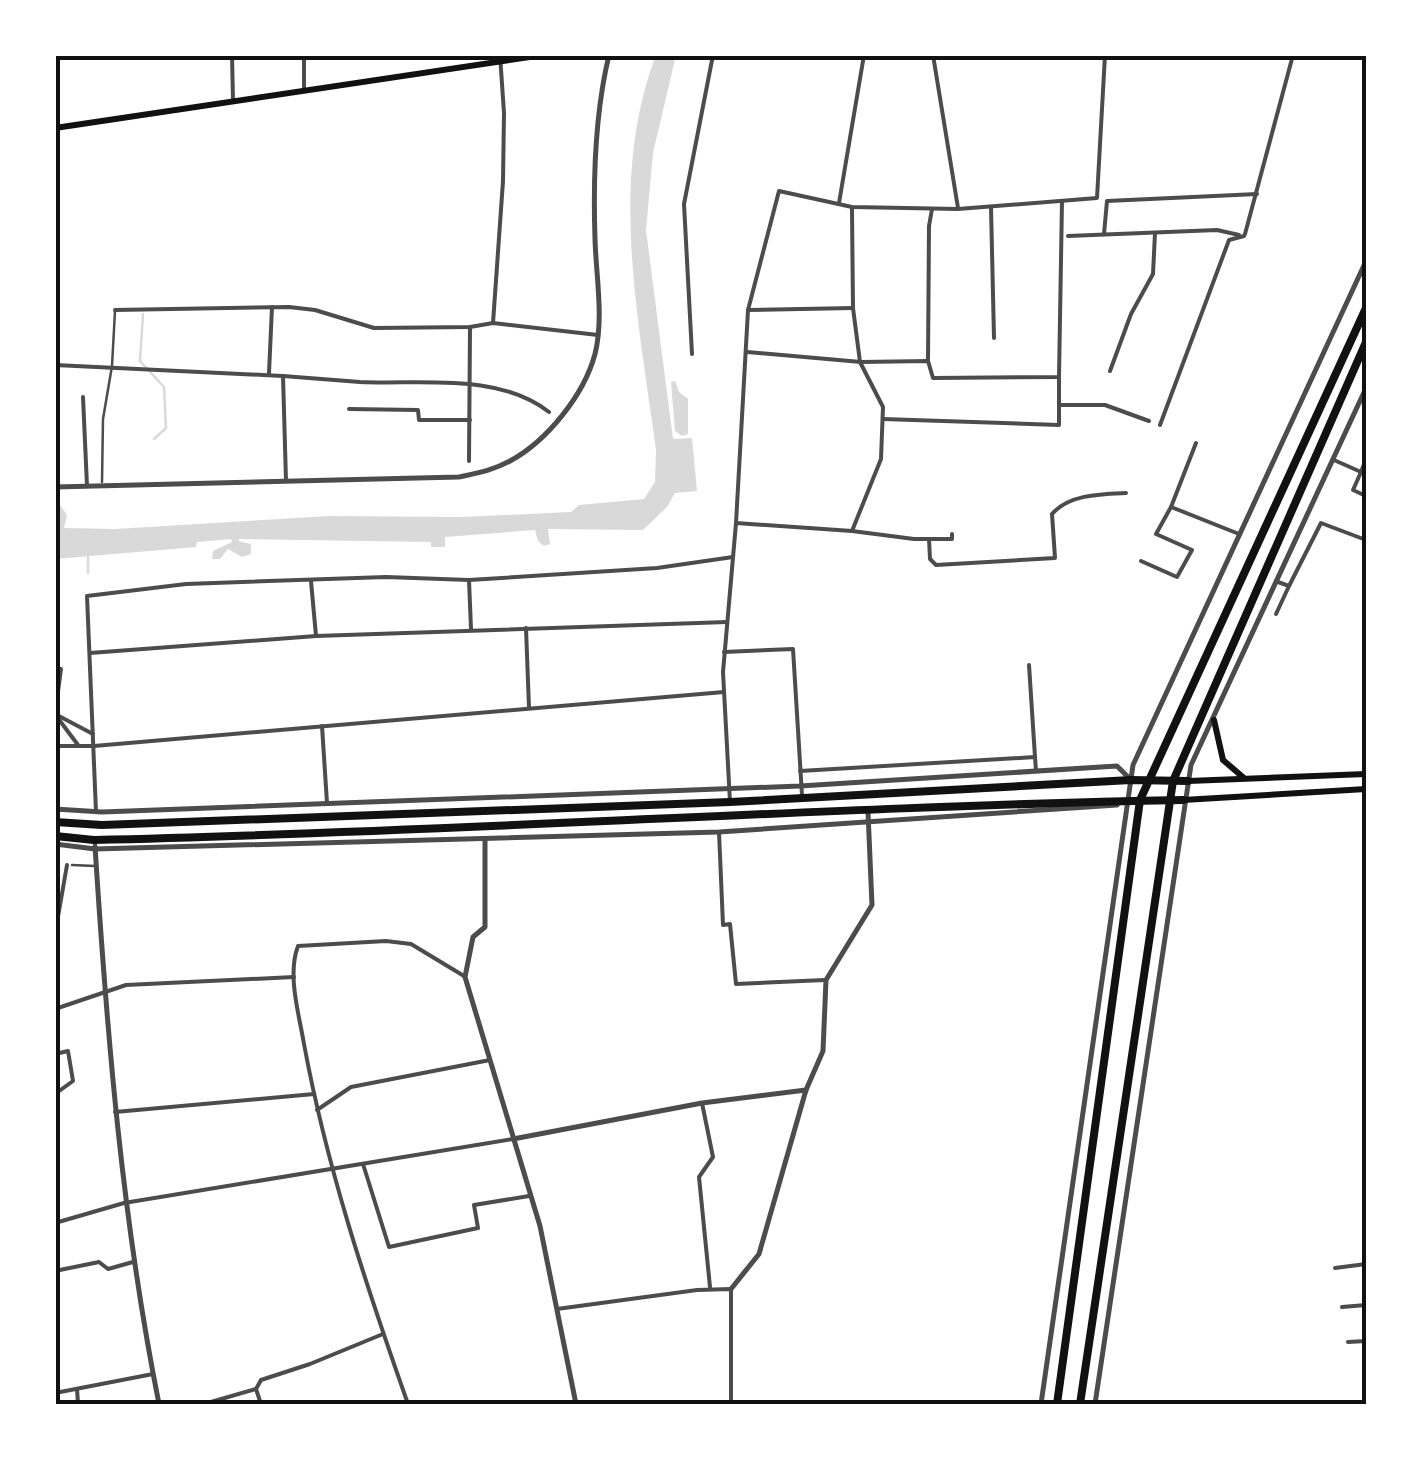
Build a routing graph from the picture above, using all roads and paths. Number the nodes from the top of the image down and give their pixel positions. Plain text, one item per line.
1 (232, 55) edge
2 (304, 55) edge
3 (543, 55) edge
4 (609, 55) edge
5 (713, 55) edge
6 (864, 55) edge
7 (933, 55) edge
8 (1105, 55) edge
9 (1293, 55) edge
10 (499, 58) edge
11 (304, 90) junction
12 (232, 101) junction
13 (55, 128) edge
14 (1257, 194) junction
15 (1062, 200) junction
16 (839, 204) junction
17 (852, 207) junction
18 (990, 207) junction
19 (958, 208) junction
20 (932, 209) junction
21 (1155, 233) junction
22 (1104, 234) junction
23 (1068, 236) dead end
24 (1244, 236) junction
25 (1366, 261) edge
26 (272, 307) junction
27 (853, 308) junction
28 (1366, 308) edge
29 (115, 310) joint
30 (748, 310) junction
31 (492, 323) junction
32 (470, 327) junction
33 (598, 334) junction
34 (994, 338) dead end
35 (1366, 342) edge
36 (747, 352) junction
37 (692, 354) dead end
38 (928, 361) junction
39 (860, 362) junction
40 (55, 366) edge
41 (112, 366) junction
42 (1110, 372) dead end
43 (269, 373) junction
44 (283, 376) junction
45 (1059, 377) junction
46 (470, 384) junction
47 (1366, 388) edge
48 (83, 397) dead end
49 (1059, 405) junction
50 (349, 409) dead end
51 (549, 412) dead end
52 (883, 419) junction
53 (470, 420) junction
54 (1150, 421) dead end
55 (1160, 425) dead end
56 (1196, 443) dead end
57 (1366, 459) edge
58 (1334, 460) junction
59 (469, 462) dead end
60 (1361, 472) junction
61 (286, 481) junction
62 (102, 485) junction
63 (87, 486) junction
64 (55, 487) edge
65 (1126, 493) dead end
66 (1366, 496) edge
67 (1170, 507) junction
68 (736, 524) junction
69 (852, 530) junction
70 (952, 534) dead end
71 (1239, 534) junction
72 (929, 539) junction
73 (1366, 540) edge
74 (733, 557) junction
75 (1141, 561) dead end
76 (469, 580) junction
77 (311, 582) junction
78 (1278, 582) junction
79 (1289, 586) junction
80 (1276, 614) dead end
81 (728, 622) junction
82 (526, 628) junction
83 (471, 629) junction
84 (316, 636) junction
85 (724, 652) junction
86 (90, 653) junction
87 (1029, 665) dead end
88 (55, 668) edge
89 (724, 692) junction
90 (530, 709) junction
91 (55, 714) edge
92 (1214, 720) junction
93 (322, 726) junction
94 (93, 734) junction
95 (55, 746) edge
96 (78, 746) junction
97 (94, 746) junction
98 (1035, 757) junction
99 (800, 771) junction
100 (1036, 771) junction
101 (1366, 774) edge
102 (1245, 779) junction
103 (1131, 780) junction
104 (1152, 780) junction
105 (1173, 780) junction
106 (1188, 781) junction
107 (730, 786) junction
108 (800, 786) junction
109 (1366, 789) edge
110 (802, 798) junction
111 (1128, 799) junction
112 (1140, 800) junction
113 (1170, 800) junction
114 (1183, 800) junction
115 (730, 802) junction
116 (327, 803) junction
117 (55, 809) edge
118 (96, 812) junction
119 (868, 812) junction
120 (55, 822) edge
121 (868, 824) junction
122 (718, 832) junction
123 (55, 836) edge
124 (485, 840) junction
125 (55, 844) edge
126 (94, 844) junction
127 (69, 865) joint
128 (96, 866) junction
129 (55, 934) edge
130 (294, 976) junction
131 (465, 976) junction
132 (826, 980) junction
133 (103, 992) junction
134 (55, 1009) edge
135 (55, 1054) edge
136 (490, 1060) junction
137 (806, 1090) junction
138 (55, 1094) edge
139 (314, 1094) junction
140 (702, 1103) junction
141 (317, 1110) junction
142 (115, 1112) junction
143 (514, 1140) junction
144 (364, 1164) junction
145 (330, 1167) junction
146 (529, 1196) junction
147 (124, 1202) junction
148 (55, 1223) edge
149 (134, 1262) junction
150 (1366, 1264) edge
151 (1334, 1268) dead end
152 (55, 1271) edge
153 (710, 1289) junction
154 (731, 1289) junction
155 (1366, 1305) edge
156 (1342, 1307) dead end
157 (557, 1309) junction
158 (383, 1334) junction
159 (1366, 1341) edge
160 (1348, 1342) dead end
161 (153, 1374) junction
162 (77, 1388) junction
163 (256, 1389) junction
164 (55, 1393) edge
165 (78, 1404) edge
166 (159, 1404) edge
167 (204, 1404) edge
168 (260, 1404) edge
169 (408, 1404) edge
170 (576, 1404) edge
171 (730, 1404) edge
172 (1041, 1404) edge
173 (1057, 1404) edge
174 (1080, 1404) edge
175 (1094, 1404) edge

1 - 12 street
2 - 11 street
3 - 10 main road
4 - 33 street
5 - 37 street
6 - 16 street
7 - 19 street
8 - 15 street
9 - 14 street
10 - 11 main road
10 - 31 street
11 - 12 main road
12 - 13 main road
14 - 22 street
14 - 24 street
15 - 18 street
15 - 45 street
16 - 17 street
16 - 30 street
17 - 20 street
17 - 27 street
18 - 19 street
18 - 34 street
19 - 20 street
20 - 38 street
21 - 22 street
21 - 24 street
21 - 42 street
22 - 23 street
24 - 55 street
25 - 71 street
26 - 29 street
26 - 32 street
26 - 43 street
27 - 30 street
27 - 39 street
28 - 104 main road
29 - 41 lane
30 - 36 street
31 - 32 street
31 - 33 street
32 - 46 street
33 - 61 street
35 - 105 main road
36 - 39 street
36 - 68 street
38 - 39 street
38 - 45 street
39 - 52 street
40 - 41 street
41 - 43 street
41 - 62 lane
43 - 44 street
44 - 46 street
44 - 61 street
45 - 49 street
46 - 51 street
46 - 53 street
47 - 58 street
48 - 63 street
49 - 52 street
49 - 54 street
50 - 53 street
52 - 69 street
53 - 59 street
56 - 67 street
57 - 60 street
58 - 60 street
58 - 78 street
60 - 66 street
61 - 62 street
62 - 63 street
63 - 64 street
65 - 72 street
67 - 71 street
67 - 75 street
68 - 69 street
68 - 74 street
69 - 72 street
70 - 72 street
71 - 103 street
73 - 79 street
74 - 76 street
74 - 81 street
76 - 77 street
76 - 83 street
77 - 84 street
77 - 86 street
78 - 79 street
78 - 92 street
79 - 80 street
81 - 82 street
81 - 85 street
82 - 83 street
82 - 90 street
83 - 84 street
84 - 86 street
85 - 89 street
85 - 99 street
86 - 94 street
87 - 98 street
88 - 91 street
89 - 90 street
89 - 107 street
90 - 93 street
91 - 94 street
91 - 96 street
92 - 102 main road
92 - 106 street
93 - 97 street
93 - 116 street
94 - 97 street
95 - 96 street
96 - 97 street
97 - 118 street
98 - 99 street
98 - 100 street
99 - 108 street
100 - 103 street
100 - 108 street
101 - 102 main road
102 - 106 main road
103 - 104 main road
103 - 110 main road
103 - 111 street
104 - 105 main road
104 - 112 main road
105 - 106 main road
105 - 113 main road
106 - 114 street
107 - 108 street
107 - 115 street
107 - 116 street
108 - 110 street
109 - 114 main road
110 - 115 main road
111 - 112 main road
111 - 119 main road
111 - 121 street
111 - 172 street
112 - 113 main road
112 - 173 main road
113 - 114 main road
113 - 174 main road
114 - 175 street
115 - 120 main road
116 - 118 street
117 - 118 street
119 - 121 street
119 - 126 main road
121 - 122 street
121 - 132 street
122 - 124 street
122 - 132 street
123 - 126 main road
124 - 126 street
124 - 131 street
125 - 126 street
126 - 128 street
127 - 128 lane
127 - 129 street
128 - 133 street
130 - 131 street
130 - 133 street
130 - 139 street
131 - 136 street
132 - 137 street
133 - 134 street
133 - 142 street
135 - 138 street
136 - 141 street
136 - 143 street
137 - 140 street
137 - 154 street
139 - 141 street
139 - 142 street
140 - 143 street
140 - 153 street
141 - 145 street
142 - 147 street
143 - 144 street
143 - 146 street
144 - 145 street
144 - 146 street
145 - 147 street
145 - 158 street
146 - 157 street
147 - 148 street
147 - 149 street
149 - 152 street
149 - 161 street
150 - 151 street
153 - 154 street
153 - 157 street
154 - 171 street
155 - 156 street
157 - 170 street
158 - 163 street
158 - 169 street
159 - 160 street
161 - 162 street
161 - 166 street
162 - 164 street
162 - 165 street
163 - 167 street
163 - 168 street

